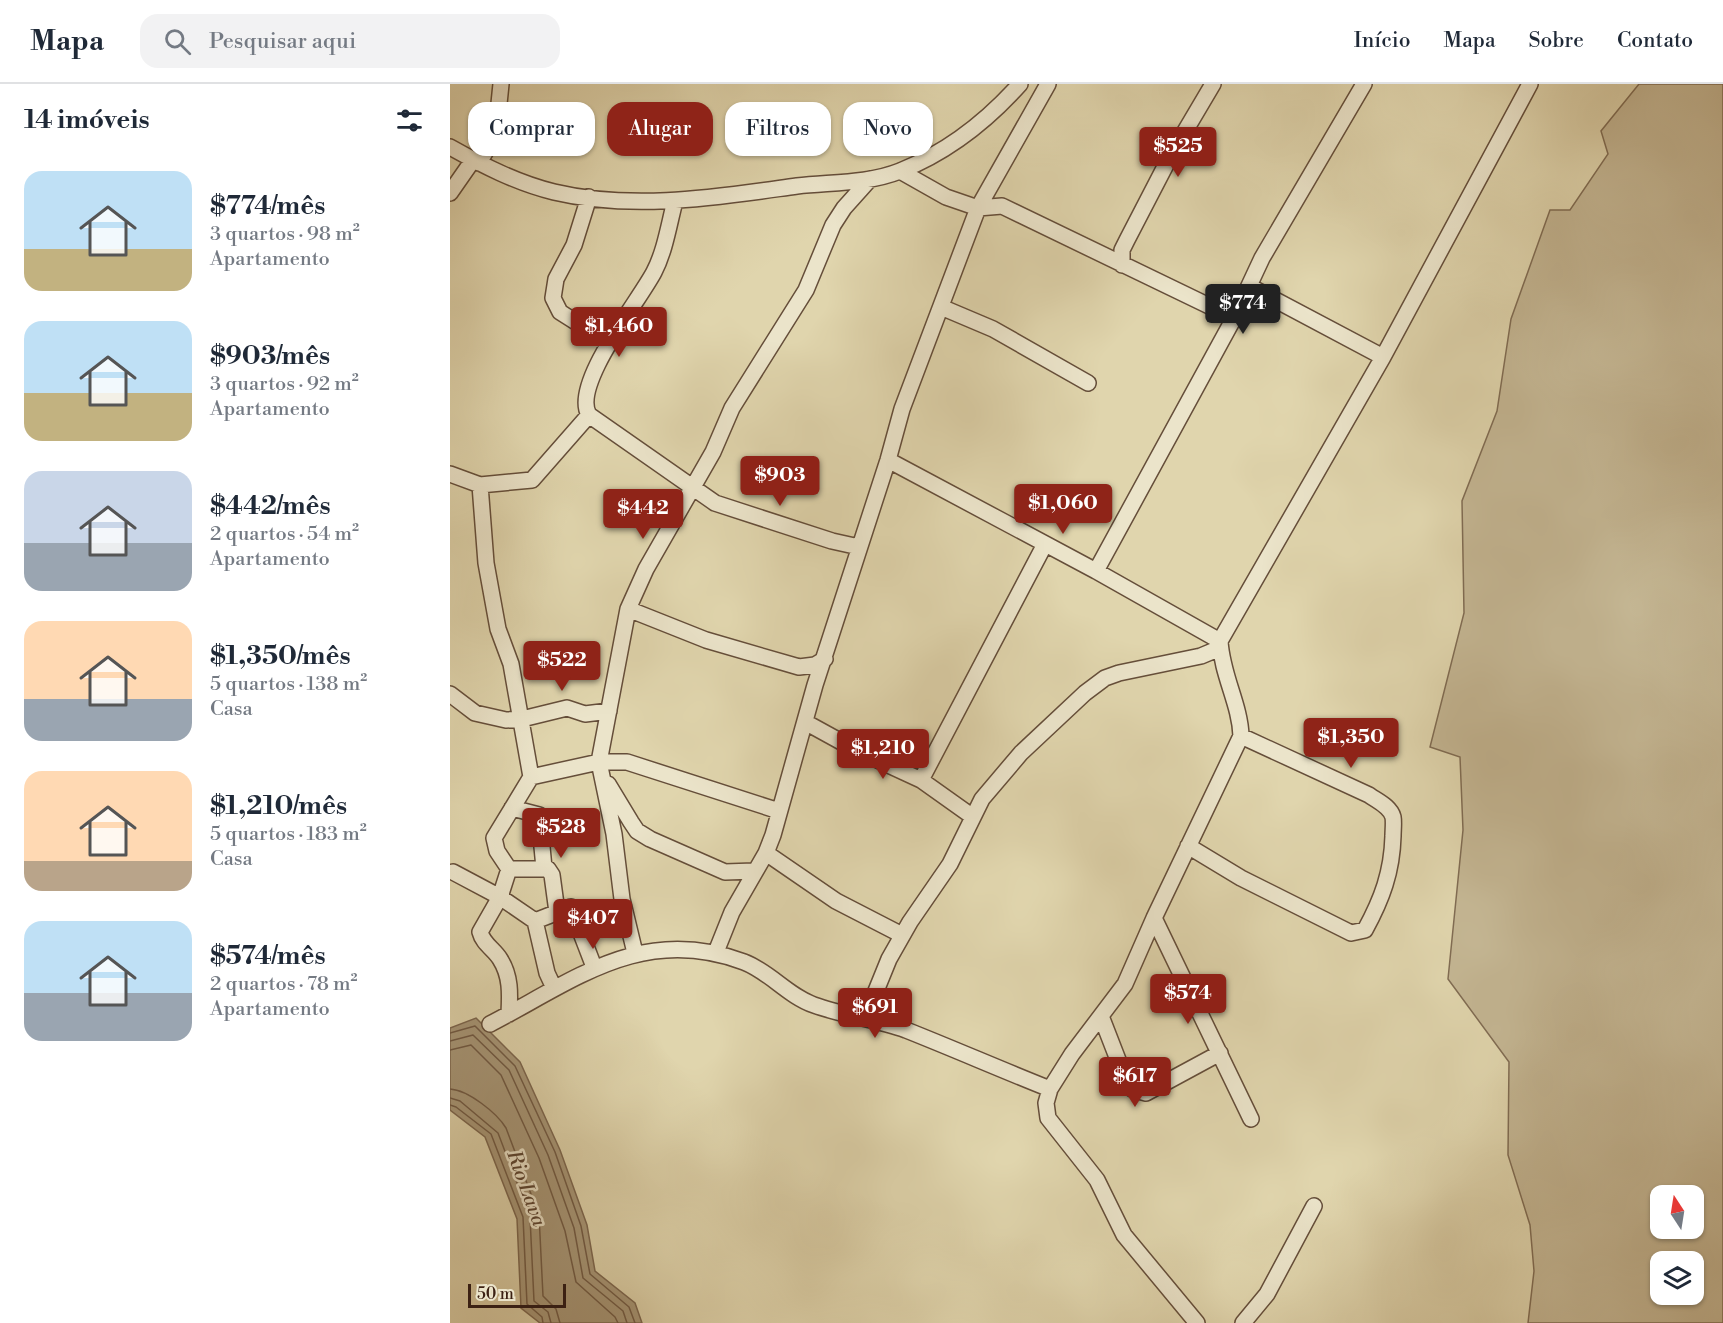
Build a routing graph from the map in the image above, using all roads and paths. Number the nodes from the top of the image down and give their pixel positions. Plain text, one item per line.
1 (501, 84) edge
2 (1020, 84) edge
3 (1048, 84) edge
4 (1213, 84) edge
5 (1364, 84) edge
6 (1530, 84) edge
7 (450, 147) edge
8 (476, 161) junction
9 (900, 171) junction
10 (870, 179) junction
11 (450, 193) edge
12 (589, 197) junction
13 (675, 201) junction
14 (978, 208) junction
15 (1122, 265) junction
16 (1249, 286) junction
17 (941, 307) junction
18 (1234, 318) junction
19 (609, 343) junction
20 (1383, 357) junction
21 (1089, 384) dead end
22 (589, 415) junction
23 (888, 460) junction
24 (450, 474) edge
25 (480, 485) junction
26 (692, 486) junction
27 (1045, 544) junction
28 (859, 547) junction
29 (1096, 571) junction
30 (628, 609) junction
31 (1220, 644) junction
32 (825, 659) junction
33 (450, 694) edge
34 (609, 711) junction
35 (522, 719) junction
36 (805, 722) junction
37 (1241, 736) junction
38 (601, 770) junction
39 (531, 777) junction
40 (921, 780) junction
41 (512, 808) junction
42 (779, 811) junction
43 (973, 817) junction
44 (1188, 846) junction
45 (766, 853) junction
46 (509, 868) junction
47 (544, 868) junction
48 (754, 871) junction
49 (453, 872) dead end
50 (500, 897) junction
51 (557, 912) junction
52 (1154, 918) junction
53 (535, 921) junction
54 (902, 935) junction
55 (716, 952) junction
56 (634, 953) junction
57 (594, 967) junction
58 (554, 988) junction
59 (509, 1014) junction
60 (1101, 1016) junction
61 (865, 1018) junction
62 (490, 1024) dead end
63 (1220, 1053) junction
64 (1050, 1089) junction
65 (1251, 1119) dead end
66 (1314, 1206) dead end
67 (1197, 1323) edge
68 (1243, 1323) edge

1 - 8 street
2 - 9 street
3 - 14 street
4 - 15 street
5 - 16 street
6 - 20 street
7 - 8 street
8 - 11 street
8 - 12 street
9 - 10 street
9 - 14 street
10 - 13 street
10 - 26 street
12 - 13 street
12 - 19 street
13 - 19 street
14 - 15 street
14 - 17 street
15 - 18 street
16 - 18 street
16 - 20 street
17 - 21 street
17 - 23 street
18 - 29 street
19 - 22 street
20 - 31 street
22 - 25 street
22 - 26 street
23 - 27 street
23 - 28 street
24 - 25 street
25 - 35 street
26 - 28 street
26 - 30 street
27 - 29 street
27 - 40 street
28 - 32 street
29 - 31 street
30 - 32 street
30 - 34 street
31 - 37 street
31 - 43 street
32 - 36 street
33 - 35 street
34 - 35 street
34 - 38 street
35 - 39 street
36 - 40 street
36 - 42 street
37 - 44 street
37 - 44 street
38 - 39 street
38 - 42 street
38 - 48 street
38 - 56 street
39 - 41 street
40 - 43 street
41 - 46 street
41 - 47 street
42 - 45 street
43 - 54 street
44 - 52 street
45 - 48 street
45 - 54 street
46 - 47 street
46 - 50 street
47 - 51 street
48 - 55 street
49 - 50 street
50 - 53 street
50 - 59 street
51 - 53 street
51 - 57 street
52 - 60 street
52 - 63 street
53 - 58 street
54 - 61 street
55 - 56 street
55 - 61 street
56 - 57 street
57 - 58 street
58 - 59 street
59 - 62 street
60 - 63 street
60 - 64 street
61 - 64 street
63 - 65 street
64 - 67 street
66 - 68 street

